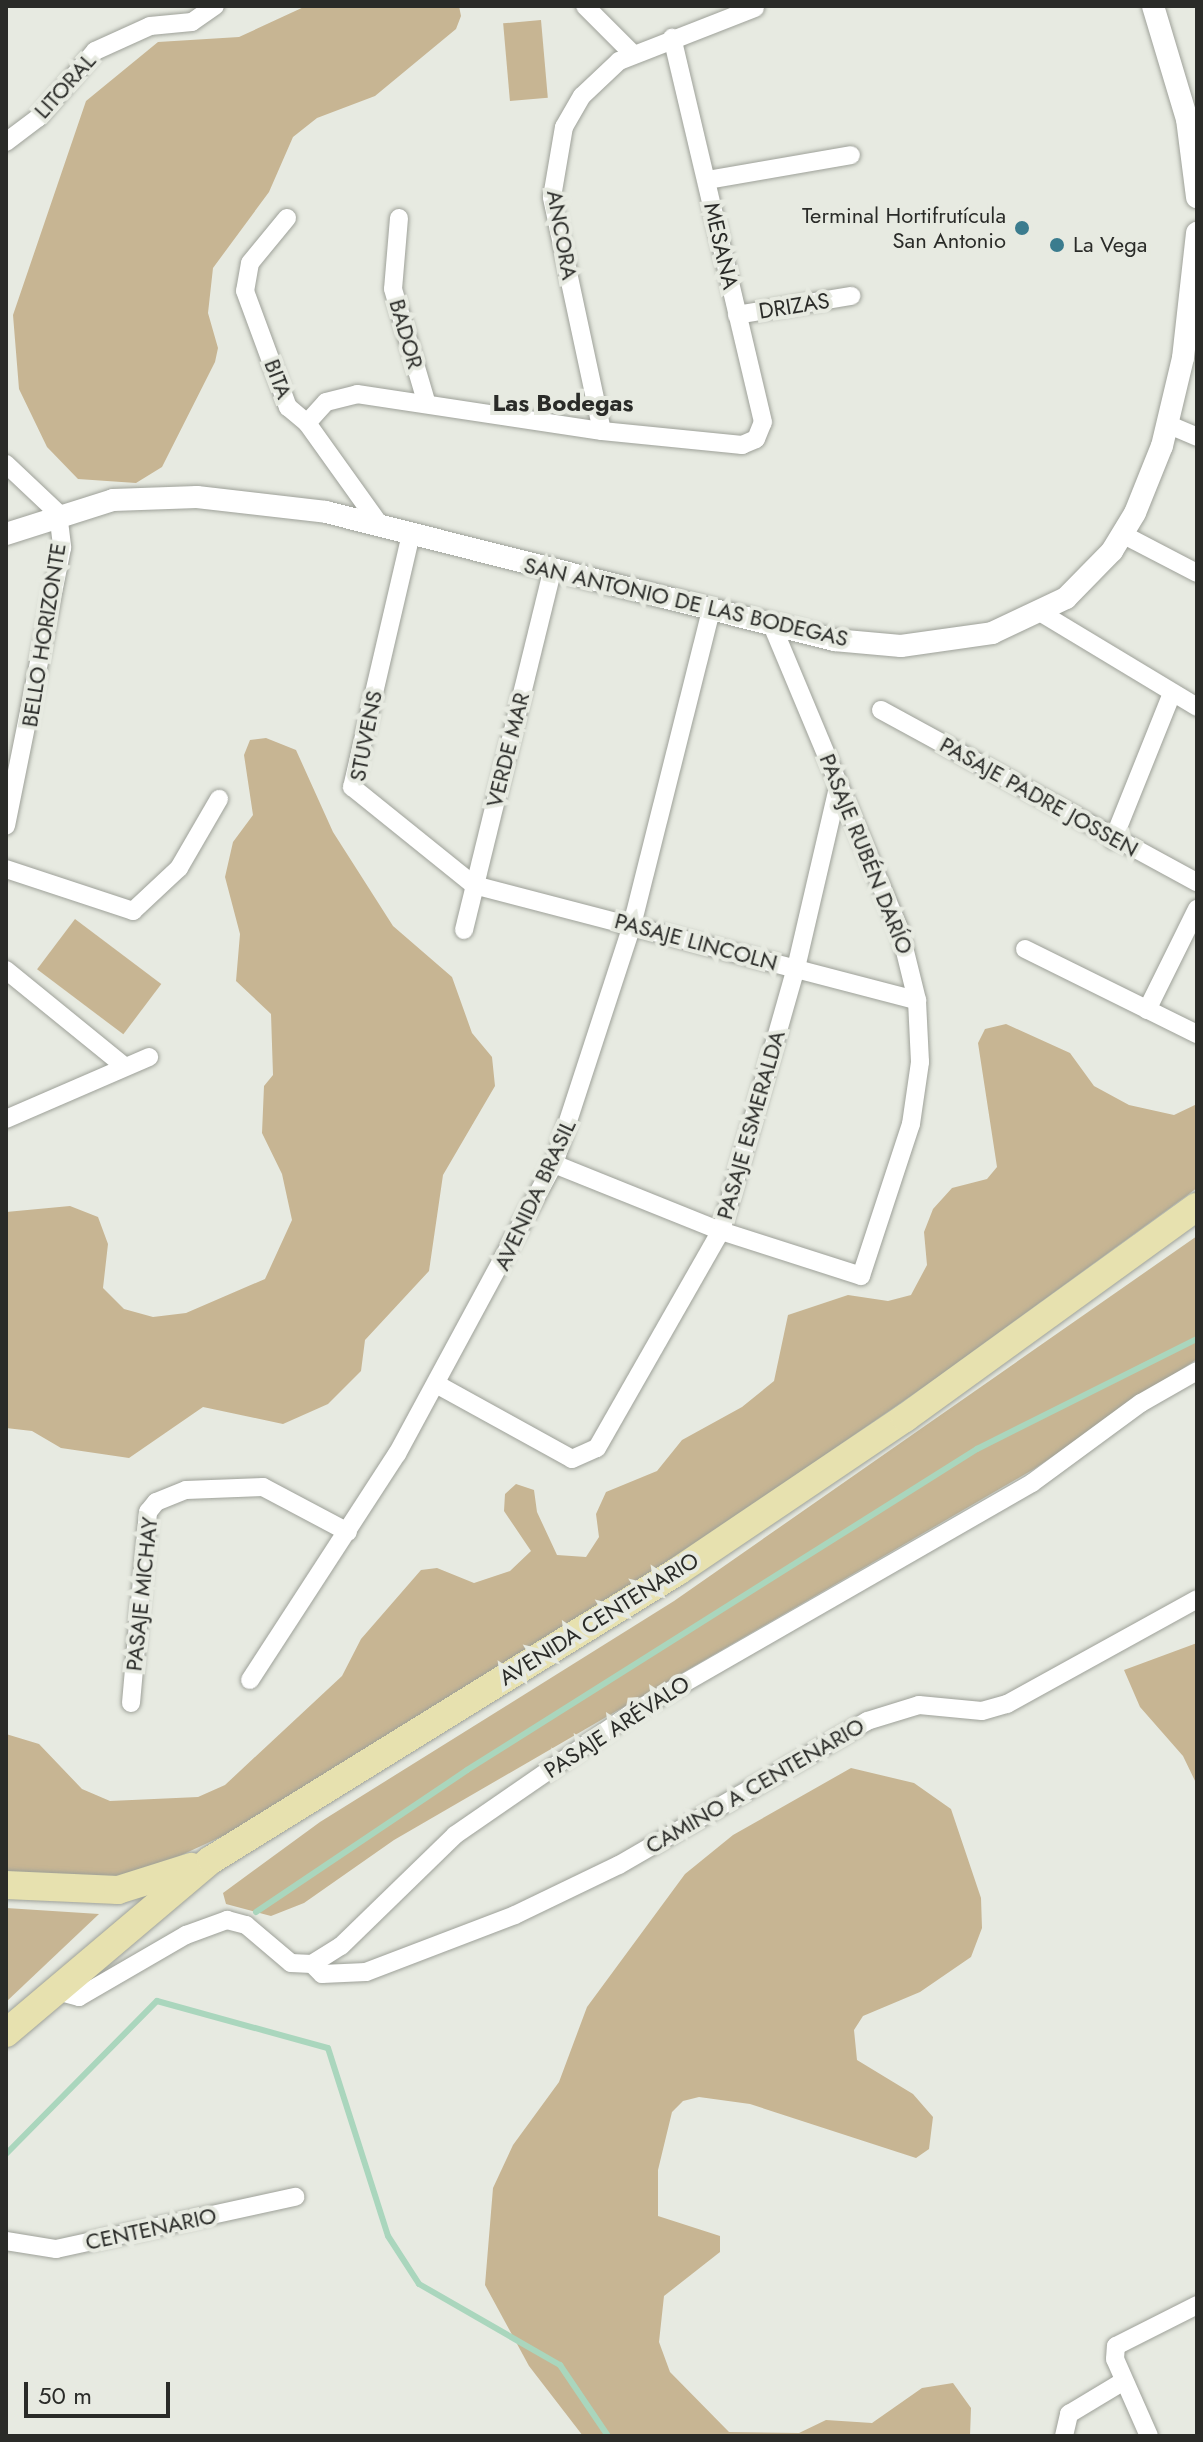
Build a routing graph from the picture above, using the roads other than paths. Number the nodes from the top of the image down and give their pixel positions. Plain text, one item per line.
1 (215, 6) edge
2 (585, 6) edge
3 (1153, 6) edge
4 (755, 8) edge
5 (672, 38) junction
6 (632, 53) junction
7 (6, 142) edge
8 (851, 155) dead end
9 (707, 180) junction
10 (1197, 197) edge
11 (287, 218) dead end
12 (399, 218) dead end
13 (1197, 233) edge
14 (1195, 289) edge
15 (851, 296) dead end
16 (737, 315) junction
17 (426, 401) junction
18 (307, 423) junction
19 (1167, 424) junction
20 (602, 431) junction
21 (1197, 437) edge
22 (6, 464) edge
23 (58, 513) junction
24 (380, 525) junction
25 (6, 534) edge
26 (411, 534) junction
27 (1124, 535) junction
28 (552, 571) junction
29 (1197, 573) edge
30 (711, 611) junction
31 (1043, 614) junction
32 (772, 625) junction
33 (1172, 693) junction
34 (1197, 707) edge
35 (881, 710) dead end
36 (6, 752) edge
37 (23, 762) junction
38 (838, 787) junction
39 (219, 799) dead end
40 (6, 825) edge
41 (1113, 840) junction
42 (6, 869) edge
43 (1197, 882) edge
44 (474, 885) junction
45 (1197, 909) edge
46 (632, 925) junction
47 (464, 930) dead end
48 (1025, 949) dead end
49 (796, 968) junction
50 (6, 970) edge
51 (917, 1000) junction
52 (1147, 1010) junction
53 (1197, 1034) edge
54 (149, 1057) dead end
55 (124, 1066) junction
56 (6, 1119) edge
57 (554, 1164) junction
58 (1197, 1207) edge
59 (721, 1231) junction
60 (1197, 1371) edge
61 (438, 1385) junction
62 (348, 1532) junction
63 (1197, 1599) edge
64 (250, 1680) dead end
65 (131, 1703) dead end
66 (211, 1860) junction
67 (6, 1885) edge
68 (312, 1964) junction
69 (57, 1991) junction
70 (6, 2033) edge
71 (295, 2197) dead end
72 (6, 2241) edge
73 (1197, 2305) edge
74 (1124, 2381) junction
75 (1064, 2436) edge
76 (1149, 2436) edge

1 - 7 street, LITORAL
2 - 6 street
3 - 10 street
4 - 5 street, ANCORA
5 - 6 street, ANCORA
5 - 9 street, MESANA
6 - 20 street, ANCORA
8 - 9 street
9 - 16 street, MESANA
11 - 18 street, BITA
12 - 17 street, BADOR
13 - 14 street, SAN ANTONIO DE LAS BODEGAS
14 - 19 street, SAN ANTONIO DE LAS BODEGAS
15 - 16 street, DRIZAS
16 - 20 street, MESANA
17 - 18 street
17 - 20 street
18 - 24 street, BITA
19 - 21 street
19 - 27 street, SAN ANTONIO DE LAS BODEGAS
22 - 23 street, BELLO HORIZONTE
23 - 24 street, SAN ANTONIO DE LAS BODEGAS
23 - 25 street, SAN ANTONIO DE LAS BODEGAS
23 - 37 street, BELLO HORIZONTE
24 - 26 street, SAN ANTONIO DE LAS BODEGAS
26 - 28 street, SAN ANTONIO DE LAS BODEGAS
26 - 44 street, STUVENS
27 - 29 street
27 - 31 street, SAN ANTONIO DE LAS BODEGAS
28 - 30 street, SAN ANTONIO DE LAS BODEGAS
28 - 44 street, VERDE MAR
30 - 32 street, SAN ANTONIO DE LAS BODEGAS
30 - 46 street, AVENIDA BRASIL
31 - 32 street, SAN ANTONIO DE LAS BODEGAS
31 - 33 street
32 - 38 street, PASAJE RUBÉN DARÍO
33 - 34 street
33 - 41 street
35 - 41 street, PASAJE PADRE JOSSEN
36 - 37 street
37 - 40 street, BELLO HORIZONTE
38 - 49 street, PASAJE ESMERALDA
38 - 51 street, PASAJE RUBÉN DARÍO
39 - 42 street
41 - 43 street, PASAJE PADRE JOSSEN
44 - 46 street, PASAJE LINCOLN
44 - 47 street, VERDE MAR
45 - 52 street
46 - 49 street, PASAJE LINCOLN
46 - 57 street, AVENIDA BRASIL
48 - 52 street
49 - 51 street, PASAJE LINCOLN
49 - 59 street, PASAJE ESMERALDA
50 - 55 street
51 - 59 street, PASAJE RUBÉN DARÍO
52 - 53 street
54 - 55 street
55 - 56 street
57 - 59 street
57 - 61 street, AVENIDA BRASIL
58 - 66 main road, AVENIDA CENTENARIO
59 - 61 street, PASAJE ESMERALDA
60 - 68 street, PASAJE ARÉVALO
61 - 62 street, AVENIDA BRASIL
62 - 64 street, AVENIDA BRASIL
62 - 65 street, PASAJE MICHAY
63 - 68 street, CAMINO A CENTENARIO
66 - 67 main road
66 - 69 main road, AVENIDA CENTENARIO
68 - 69 street
69 - 70 main road, AVENIDA CENTENARIO
71 - 72 street, CENTENARIO
73 - 74 street
74 - 75 street
74 - 76 street

